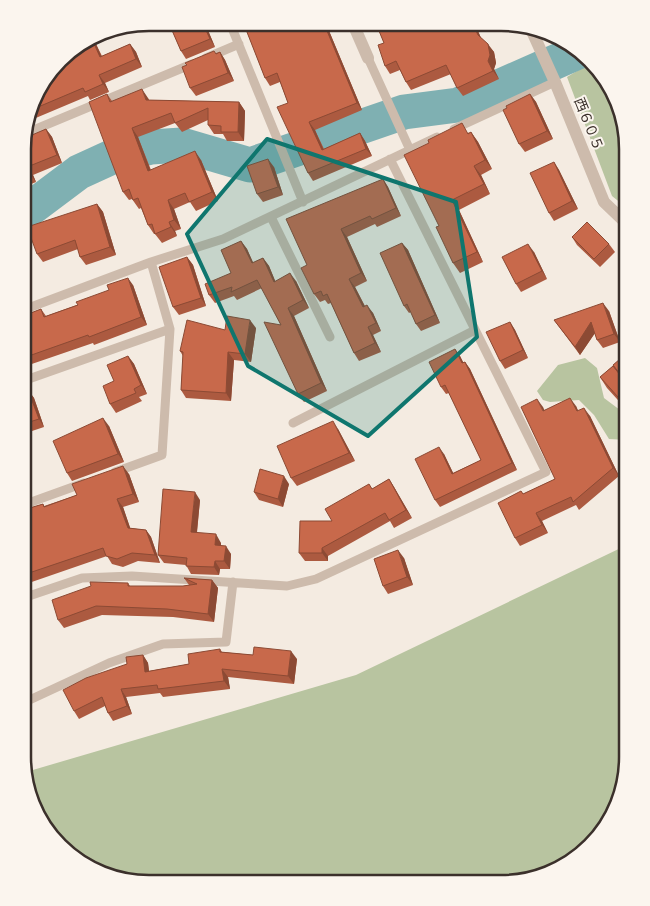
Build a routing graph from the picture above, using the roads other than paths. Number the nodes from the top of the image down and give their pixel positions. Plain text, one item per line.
1 (233, 31) edge
2 (356, 31) edge
3 (534, 36) edge
4 (239, 44) junction
5 (368, 58) joint
6 (551, 72) junction
7 (33, 130) edge
8 (410, 150) junction
9 (390, 159) junction
10 (303, 202) junction
11 (619, 216) edge
12 (271, 217) junction
13 (151, 262) junction
14 (31, 307) edge
15 (170, 329) junction
16 (475, 330) junction
17 (330, 338) dead end
18 (31, 378) edge
19 (293, 423) dead end
20 (107, 475) edge
21 (97, 478) edge
22 (31, 502) edge
23 (232, 582) junction
24 (31, 595) edge
25 (31, 698) edge

1 - 4 lane
2 - 5 street
3 - 6 street, 西６０５
4 - 7 lane
4 - 10 lane
5 - 8 lane
6 - 8 lane
6 - 11 street, 西６０５
8 - 9 lane
9 - 10 lane
9 - 16 lane
10 - 12 lane
12 - 13 lane
12 - 17 lane
13 - 14 lane
13 - 15 lane
15 - 18 lane
15 - 20 lane
16 - 19 lane
16 - 23 lane
21 - 22 lane
23 - 24 lane
23 - 25 lane

